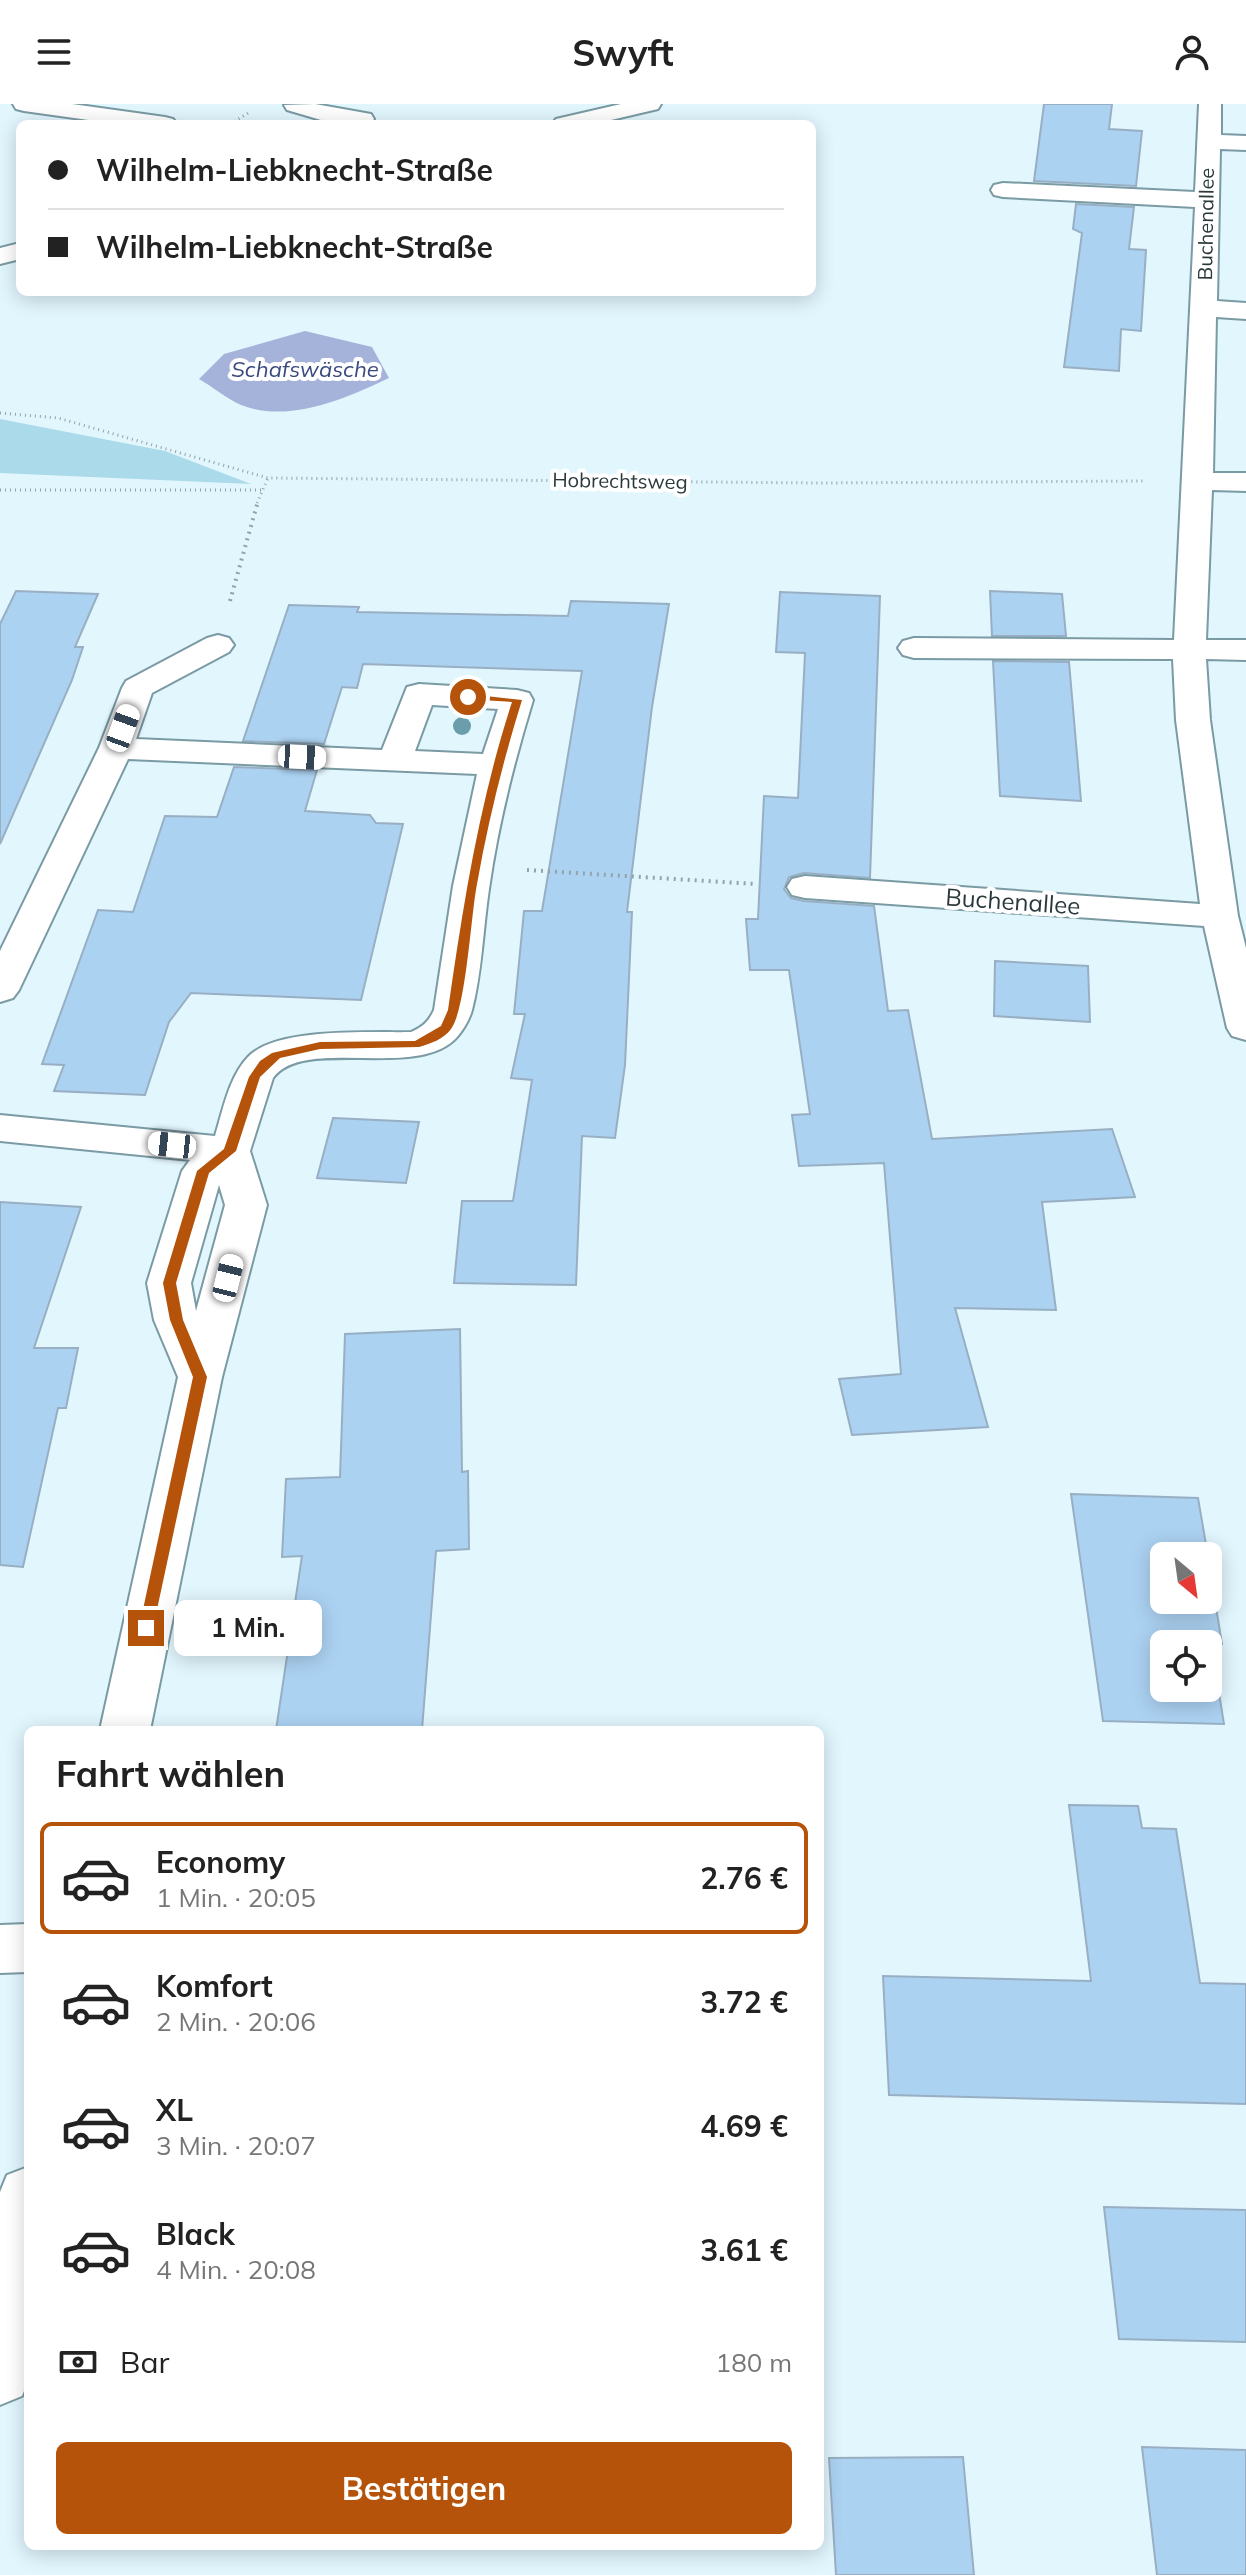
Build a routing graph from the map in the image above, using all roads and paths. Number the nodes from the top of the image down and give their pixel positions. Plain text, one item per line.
1 (24, 104) edge
2 (650, 104) edge
3 (1210, 104) edge
4 (295, 105) edge
5 (367, 116) edge
6 (137, 120) edge
7 (581, 120) edge
8 (1207, 141) junction
9 (1246, 143) edge
10 (1003, 190) dead end
11 (1206, 200) junction
12 (1204, 308) junction
13 (1246, 311) edge
14 (0, 413) edge
15 (268, 478) junction
16 (1198, 481) junction
17 (1246, 482) edge
18 (0, 490) edge
19 (261, 490) junction
20 (218, 645) joint
21 (914, 648) dead end
22 (1246, 650) edge
23 (1189, 651) junction
24 (116, 748) junction
25 (395, 761) junction
26 (496, 765) junction
27 (475, 867) junction
28 (805, 887) joint
29 (1220, 916) junction
30 (0, 990) edge
31 (1244, 1016) edge
32 (0, 1128) edge
33 (230, 1151) junction
34 (200, 1377) junction
35 (126, 1726) edge
36 (24, 1948) edge
37 (0, 1949) edge
38 (24, 2221) edge
39 (0, 2374) edge

1 - 6 street
2 - 7 street
3 - 8 street, Buchenallee
4 - 5 street
8 - 9 street, Buchenallee
8 - 11 street, Buchenallee
10 - 11 street
11 - 12 street, Buchenallee
12 - 13 street, Buchenallee
12 - 16 street, Buchenallee
14 - 15 path, Hobrechtsweg
15 - 16 path, Hobrechtsweg
15 - 19 path
16 - 17 street
16 - 23 street, Buchenallee
18 - 19 path
19 - 20 path
20 - 24 street
21 - 23 street
22 - 23 street
23 - 29 street, Buchenallee
24 - 25 street
24 - 30 street
25 - 26 street
25 - 26 street
26 - 27 street
27 - 28 path
27 - 33 street
28 - 29 street, Buchenallee
29 - 31 street, Buchenallee
32 - 33 street
33 - 34 street
33 - 34 street
34 - 35 street
36 - 37 street
38 - 39 street

